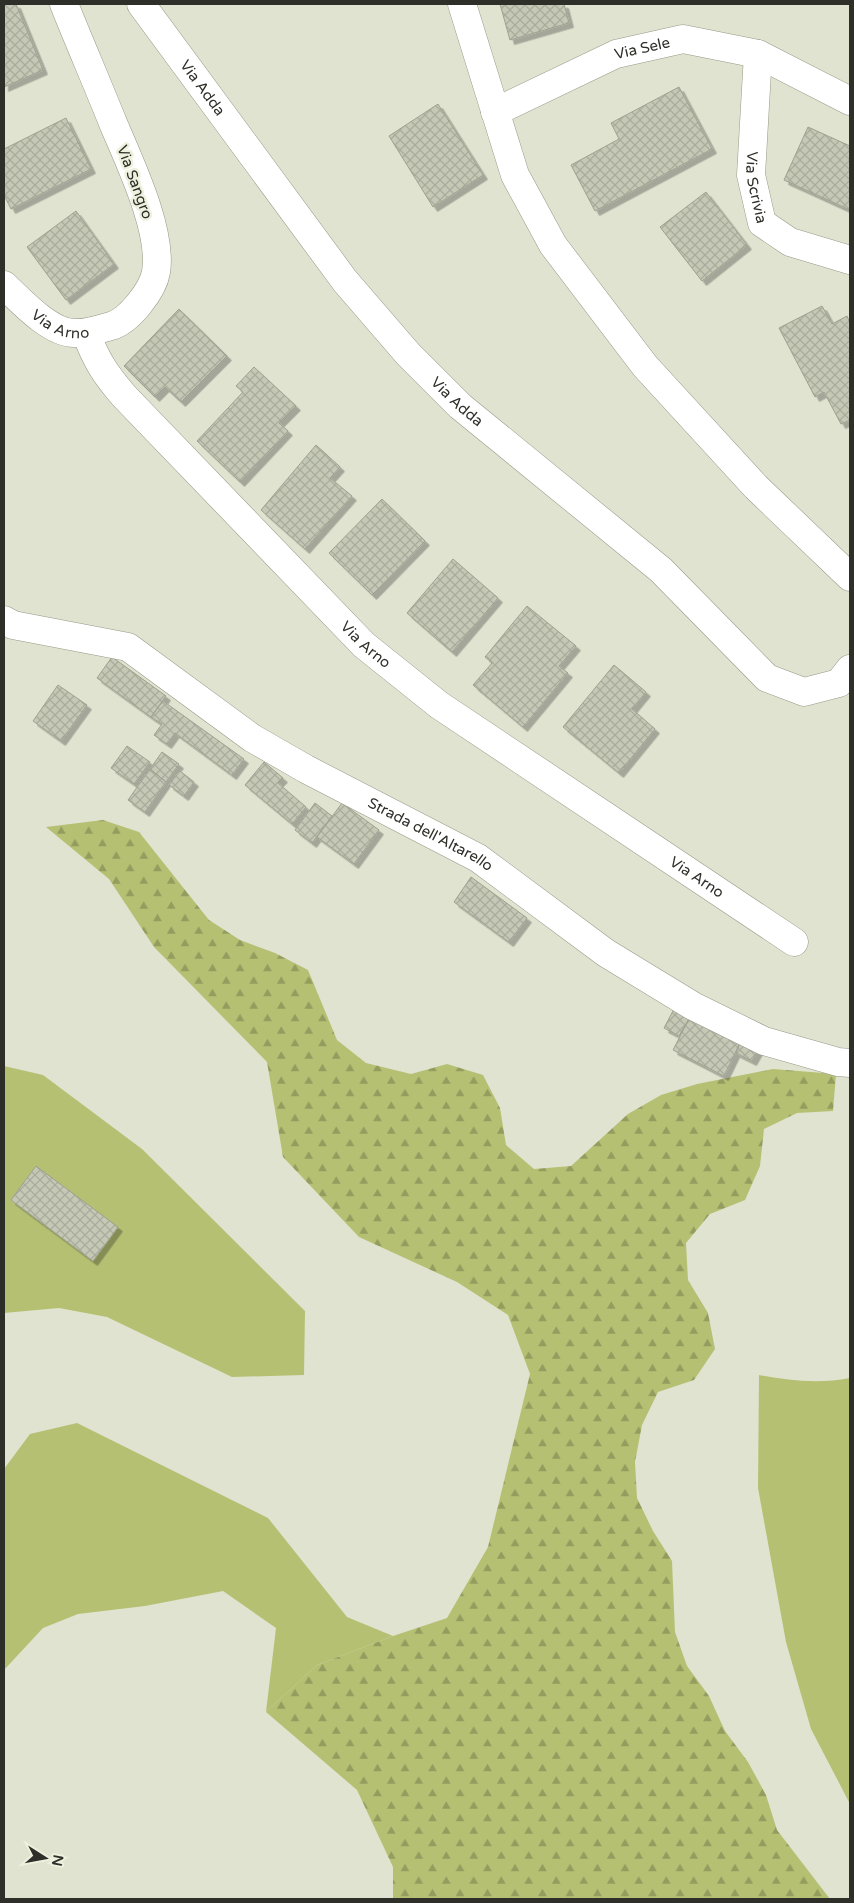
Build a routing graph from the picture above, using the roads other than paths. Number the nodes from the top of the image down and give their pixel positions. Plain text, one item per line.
1 (64, 4) edge
2 (141, 4) edge
3 (462, 4) edge
4 (758, 54) junction
5 (850, 102) edge
6 (495, 112) junction
7 (850, 260) edge
8 (4, 285) edge
9 (86, 333) junction
10 (850, 577) edge
11 (4, 620) edge
12 (850, 669) edge
13 (794, 942) dead end
14 (850, 1063) edge

1 - 9 street, Via Sangro
2 - 12 street, Via Adda
3 - 6 street
4 - 5 street, Via Sele
4 - 6 street, Via Sele
4 - 7 street, Via Scrivia
6 - 10 street
8 - 9 street, Via Arno
9 - 13 street, Via Arno
11 - 14 street, Strada dell'Altarello

